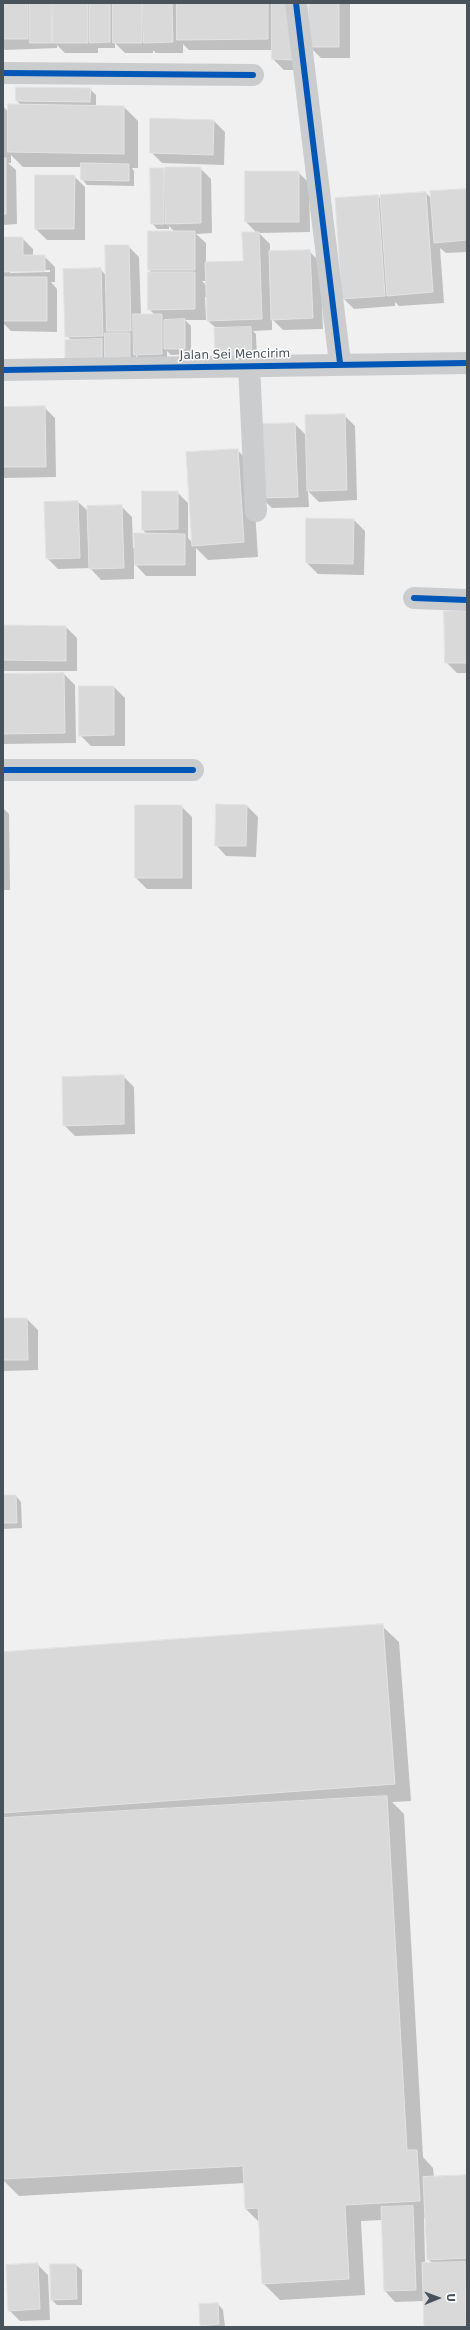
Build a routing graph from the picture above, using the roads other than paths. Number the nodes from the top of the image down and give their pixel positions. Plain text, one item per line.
1 (296, 3) edge
2 (3, 73) edge
3 (253, 75) dead end
4 (340, 363) junction
5 (467, 363) edge
6 (249, 366) junction
7 (3, 370) edge
8 (256, 511) dead end
9 (414, 598) dead end
10 (467, 600) edge
11 (3, 770) edge
12 (193, 770) dead end

1 - 4 street
2 - 3 street
4 - 5 street, Jalan Sei Mencirim
4 - 6 street, Jalan Sei Mencirim
6 - 7 street, Jalan Sei Mencirim
6 - 8 street
9 - 10 street
11 - 12 street

